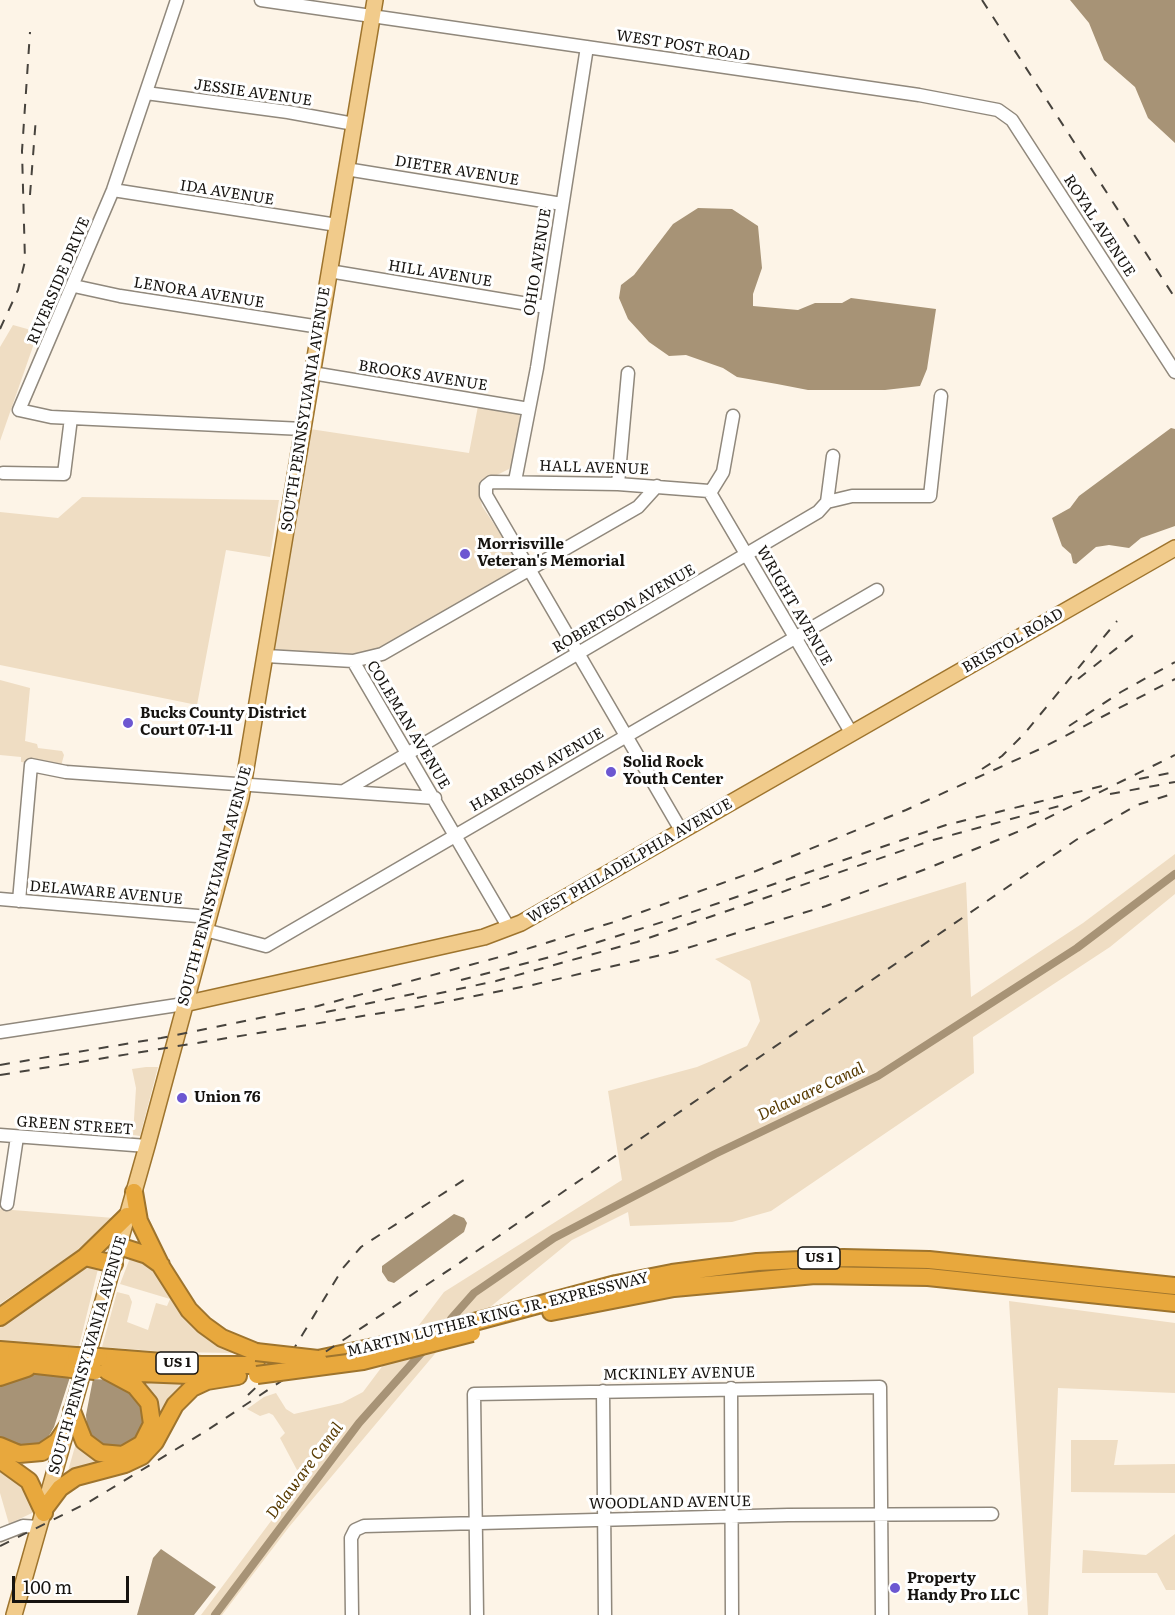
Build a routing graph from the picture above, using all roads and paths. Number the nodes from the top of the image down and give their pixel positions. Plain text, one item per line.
1 (177, 0) edge
2 (261, 0) edge
3 (375, 0) edge
4 (372, 17) junction
5 (587, 47) junction
6 (146, 93) junction
7 (989, 106) joint
8 (354, 124) junction
9 (346, 169) junction
10 (113, 190) junction
11 (562, 204) junction
12 (337, 225) junction
13 (329, 271) junction
14 (74, 286) junction
15 (546, 307) junction
16 (320, 327) junction
17 (1175, 372) edge
18 (312, 373) junction
19 (628, 373) dead end
20 (941, 396) dead end
21 (529, 409) junction
22 (733, 416) dead end
23 (71, 418) junction
24 (303, 429) junction
25 (833, 456) dead end
26 (3, 472) dead end
27 (515, 481) junction
28 (618, 483) junction
29 (657, 486) junction
30 (711, 493) junction
31 (827, 502) junction
32 (1175, 548) edge
33 (746, 554) junction
34 (528, 570) junction
35 (877, 590) dead end
36 (795, 637) junction
37 (577, 653) junction
38 (266, 656) junction
39 (353, 661) junction
40 (852, 734) junction
41 (626, 736) junction
42 (408, 753) junction
43 (242, 786) junction
44 (344, 791) junction
45 (435, 798) junction
46 (682, 832) junction
47 (456, 835) junction
48 (0, 899) edge
49 (18, 901) junction
50 (207, 923) junction
51 (509, 928) junction
52 (184, 1004) junction
53 (0, 1032) edge
54 (0, 1135) edge
55 (17, 1137) junction
56 (147, 1146) junction
57 (134, 1192) junction
58 (7, 1204) dead end
59 (127, 1216) junction
60 (119, 1246) junction
61 (85, 1257) junction
62 (114, 1264) junction
63 (161, 1266) junction
64 (1175, 1287) edge
65 (1175, 1303) edge
66 (0, 1317) edge
67 (471, 1328) junction
68 (0, 1350) edge
69 (0, 1362) edge
70 (74, 1362) junction
71 (256, 1364) junction
72 (34, 1366) junction
73 (100, 1366) junction
74 (238, 1376) junction
75 (0, 1377) edge
76 (731, 1388) junction
77 (603, 1391) junction
78 (70, 1418) junction
79 (0, 1446) edge
80 (0, 1460) edge
81 (992, 1514) dead end
82 (880, 1515) junction
83 (43, 1516) junction
84 (732, 1516) junction
85 (604, 1519) junction
86 (476, 1522) junction
87 (0, 1535) edge
88 (14, 1615) edge
89 (352, 1615) edge
90 (477, 1615) edge
91 (605, 1615) edge
92 (732, 1615) edge
93 (882, 1615) edge

1 - 6 street, RIVERSIDE DRIVE
2 - 4 street, WEST POST ROAD
3 - 4 main road, SOUTH PENNSYLVANIA AVENUE
4 - 5 street, WEST POST ROAD
4 - 8 main road, SOUTH PENNSYLVANIA AVENUE
5 - 7 street, WEST POST ROAD
5 - 11 street, OHIO AVENUE
6 - 8 street, JESSIE AVENUE
6 - 10 street, RIVERSIDE DRIVE
7 - 17 street, ROYAL AVENUE
8 - 9 main road, SOUTH PENNSYLVANIA AVENUE
9 - 11 street, DIETER AVENUE
9 - 12 main road, SOUTH PENNSYLVANIA AVENUE
10 - 12 street, IDA AVENUE
10 - 14 street, RIVERSIDE DRIVE
11 - 15 street, OHIO AVENUE
12 - 13 main road, SOUTH PENNSYLVANIA AVENUE
13 - 15 street, HILL AVENUE
13 - 16 main road, SOUTH PENNSYLVANIA AVENUE
14 - 16 street, LENORA AVENUE
14 - 23 street, RIVERSIDE DRIVE
15 - 21 street, OHIO AVENUE
16 - 18 main road, SOUTH PENNSYLVANIA AVENUE
18 - 21 street, BROOKS AVENUE
18 - 24 main road, SOUTH PENNSYLVANIA AVENUE
19 - 28 street
20 - 31 street, ROBERTSON AVENUE
21 - 27 street, OHIO AVENUE
22 - 30 street
23 - 24 street
23 - 26 street
24 - 38 main road, SOUTH PENNSYLVANIA AVENUE
25 - 31 street
27 - 28 street, HALL AVENUE
27 - 34 street, HALL AVENUE
28 - 29 street, HALL AVENUE
29 - 30 street, HALL AVENUE
29 - 34 street
30 - 33 street, WRIGHT AVENUE
31 - 33 street, ROBERTSON AVENUE
32 - 40 main road, BRISTOL ROAD
33 - 36 street, WRIGHT AVENUE
33 - 37 street, ROBERTSON AVENUE
34 - 37 street
34 - 39 street
35 - 36 street, HARRISON AVENUE
36 - 40 street, WRIGHT AVENUE
36 - 41 street, HARRISON AVENUE
37 - 41 street
37 - 42 street, ROBERTSON AVENUE
38 - 39 street
38 - 43 main road, SOUTH PENNSYLVANIA AVENUE
39 - 42 street, COLEMAN AVENUE
40 - 46 main road, WEST PHILADELPHIA AVENUE
41 - 46 street
41 - 47 street, HARRISON AVENUE
42 - 44 street, ROBERTSON AVENUE
42 - 45 street, COLEMAN AVENUE
43 - 44 street
43 - 49 street
43 - 50 main road, SOUTH PENNSYLVANIA AVENUE
44 - 45 street
45 - 47 street, COLEMAN AVENUE
46 - 51 main road, WEST PHILADELPHIA AVENUE
47 - 50 street, HARRISON AVENUE
47 - 51 street, COLEMAN AVENUE
48 - 49 street, DELAWARE AVENUE
49 - 50 street, DELAWARE AVENUE
50 - 52 main road, SOUTH PENNSYLVANIA AVENUE
51 - 52 main road, WEST PHILADELPHIA AVENUE
52 - 53 street
52 - 56 main road, SOUTH PENNSYLVANIA AVENUE
54 - 55 street, GREEN STREET
55 - 56 street, GREEN STREET
55 - 58 street
56 - 57 main road, SOUTH PENNSYLVANIA AVENUE
57 - 59 main road, SOUTH PENNSYLVANIA AVENUE
57 - 63 highway
59 - 60 main road, SOUTH PENNSYLVANIA AVENUE
59 - 61 highway
60 - 62 main road, SOUTH PENNSYLVANIA AVENUE
60 - 63 highway
61 - 62 highway
61 - 66 highway
62 - 78 main road, SOUTH PENNSYLVANIA AVENUE
63 - 71 highway
64 - 67 highway, MARTIN LUTHER KING JR. EXPRESSWAY / US 1
65 - 67 highway, MARTIN LUTHER KING JR. EXPRESSWAY / US 1
67 - 71 highway, MARTIN LUTHER KING JR. EXPRESSWAY / US 1, bridge
67 - 71 highway, MARTIN LUTHER KING JR. EXPRESSWAY / US 1, bridge
68 - 70 highway, MARTIN LUTHER KING JR. EXPRESSWAY / US 1
69 - 72 highway, MARTIN LUTHER KING JR. EXPRESSWAY / US 1
70 - 72 highway, MARTIN LUTHER KING JR. EXPRESSWAY / US 1
70 - 73 highway, MARTIN LUTHER KING JR. EXPRESSWAY / US 1, bridge
71 - 73 highway, MARTIN LUTHER KING JR. EXPRESSWAY / US 1
71 - 74 highway, MARTIN LUTHER KING JR. EXPRESSWAY / US 1
72 - 75 highway
73 - 74 highway, MARTIN LUTHER KING JR. EXPRESSWAY / US 1
73 - 78 highway
74 - 83 highway
76 - 77 street, MCKINLEY AVENUE
76 - 82 street, MCKINLEY AVENUE
76 - 84 street
77 - 85 street
77 - 86 street, MCKINLEY AVENUE
78 - 79 highway
78 - 83 main road, SOUTH PENNSYLVANIA AVENUE
80 - 83 highway
81 - 82 street, WOODLAND AVENUE
82 - 84 street, WOODLAND AVENUE
82 - 93 street
83 - 87 street
83 - 88 main road, SOUTH PENNSYLVANIA AVENUE
84 - 85 street, WOODLAND AVENUE
84 - 92 street
85 - 86 street, WOODLAND AVENUE
85 - 91 street
86 - 89 street, WOODLAND AVENUE
86 - 90 street

